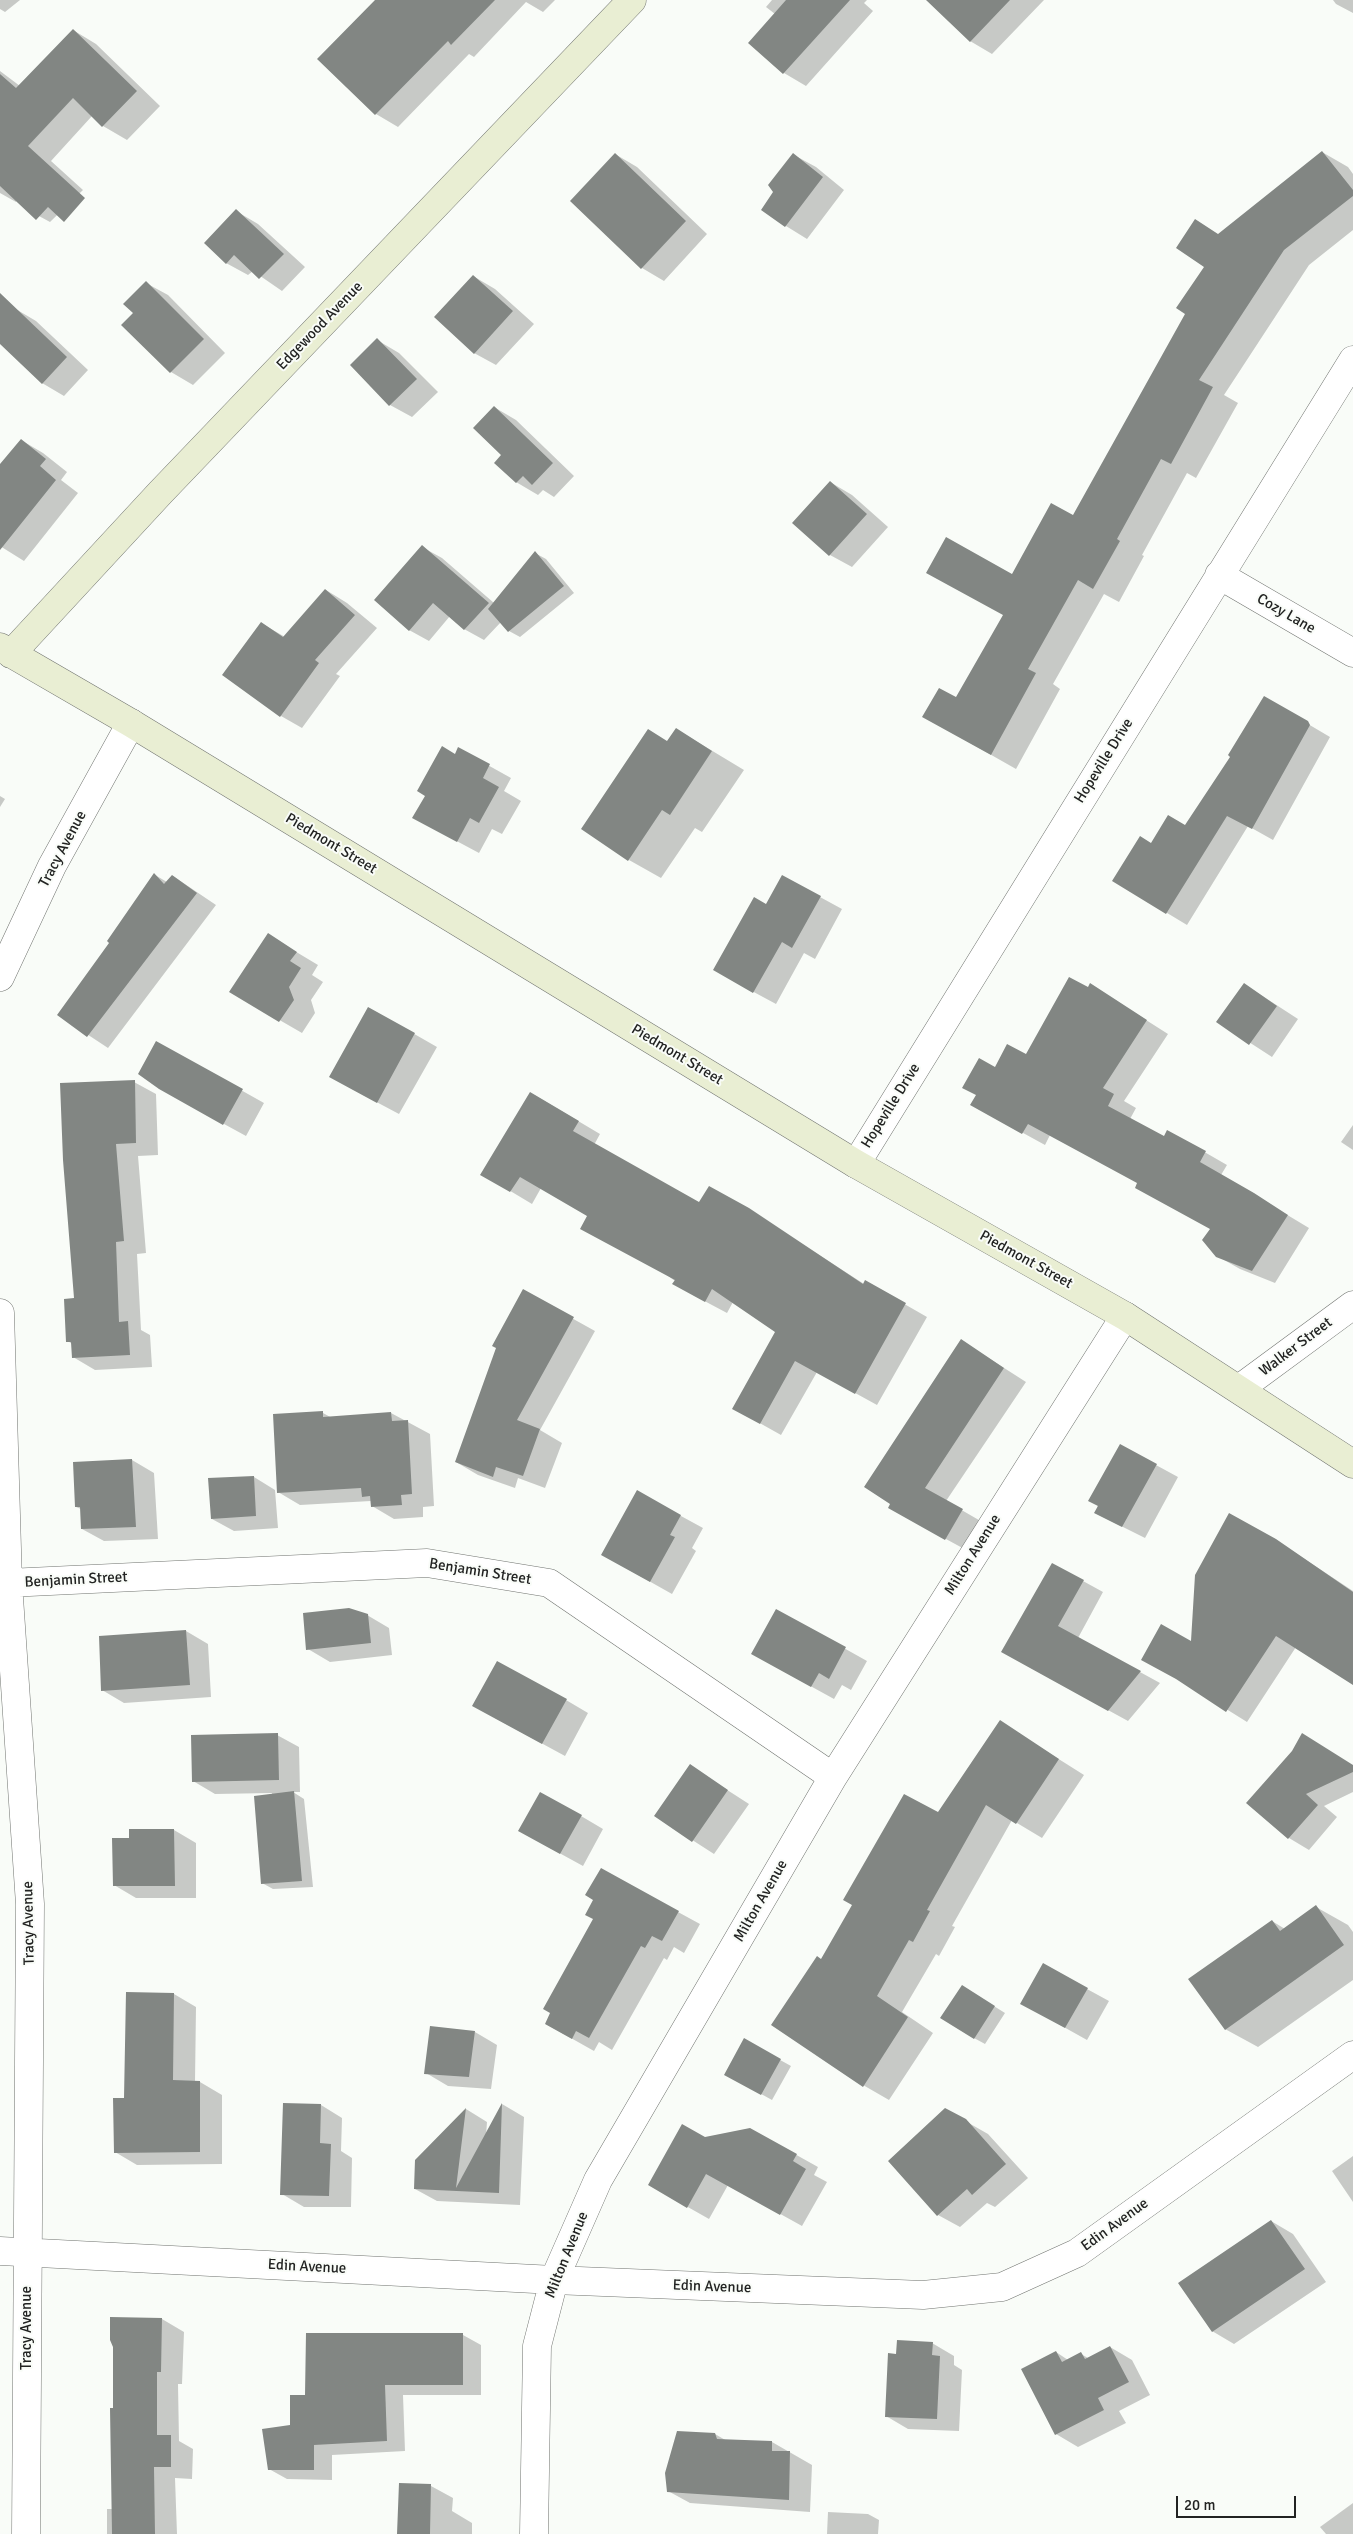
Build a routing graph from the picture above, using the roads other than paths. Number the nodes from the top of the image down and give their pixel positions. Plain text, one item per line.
1 (632, 0) edge
2 (1353, 360) edge
3 (1219, 576) junction
4 (6, 651) edge
5 (1353, 653) edge
6 (131, 723) junction
7 (0, 977) edge
8 (856, 1164) junction
9 (1353, 1305) edge
10 (0, 1313) edge
11 (1125, 1316) junction
12 (1240, 1389) junction
13 (1353, 1464) edge
14 (8, 1583) junction
15 (833, 1777) junction
16 (1353, 2055) edge
17 (0, 2251) edge
18 (27, 2252) junction
19 (554, 2280) junction
20 (26, 2534) edge
21 (534, 2534) edge

1 - 4 street, Edgewood Avenue
2 - 3 street, Hopeville Drive
3 - 5 street, Cozy Lane
3 - 8 street, Hopeville Drive
4 - 6 street, Piedmont Street
6 - 7 street, Tracy Avenue
6 - 8 street, Piedmont Street
8 - 11 street, Piedmont Street
9 - 12 street, Walker Street
10 - 14 street, Tracy Avenue
11 - 12 street, Piedmont Street
11 - 15 street, Milton Avenue
12 - 13 street, Piedmont Street
14 - 15 street, Benjamin Street
14 - 18 street, Tracy Avenue
15 - 19 street, Milton Avenue
16 - 19 street, Edin Avenue
17 - 18 street, Edin Avenue
18 - 19 street, Edin Avenue
18 - 20 street, Tracy Avenue
19 - 21 street, Milton Avenue

